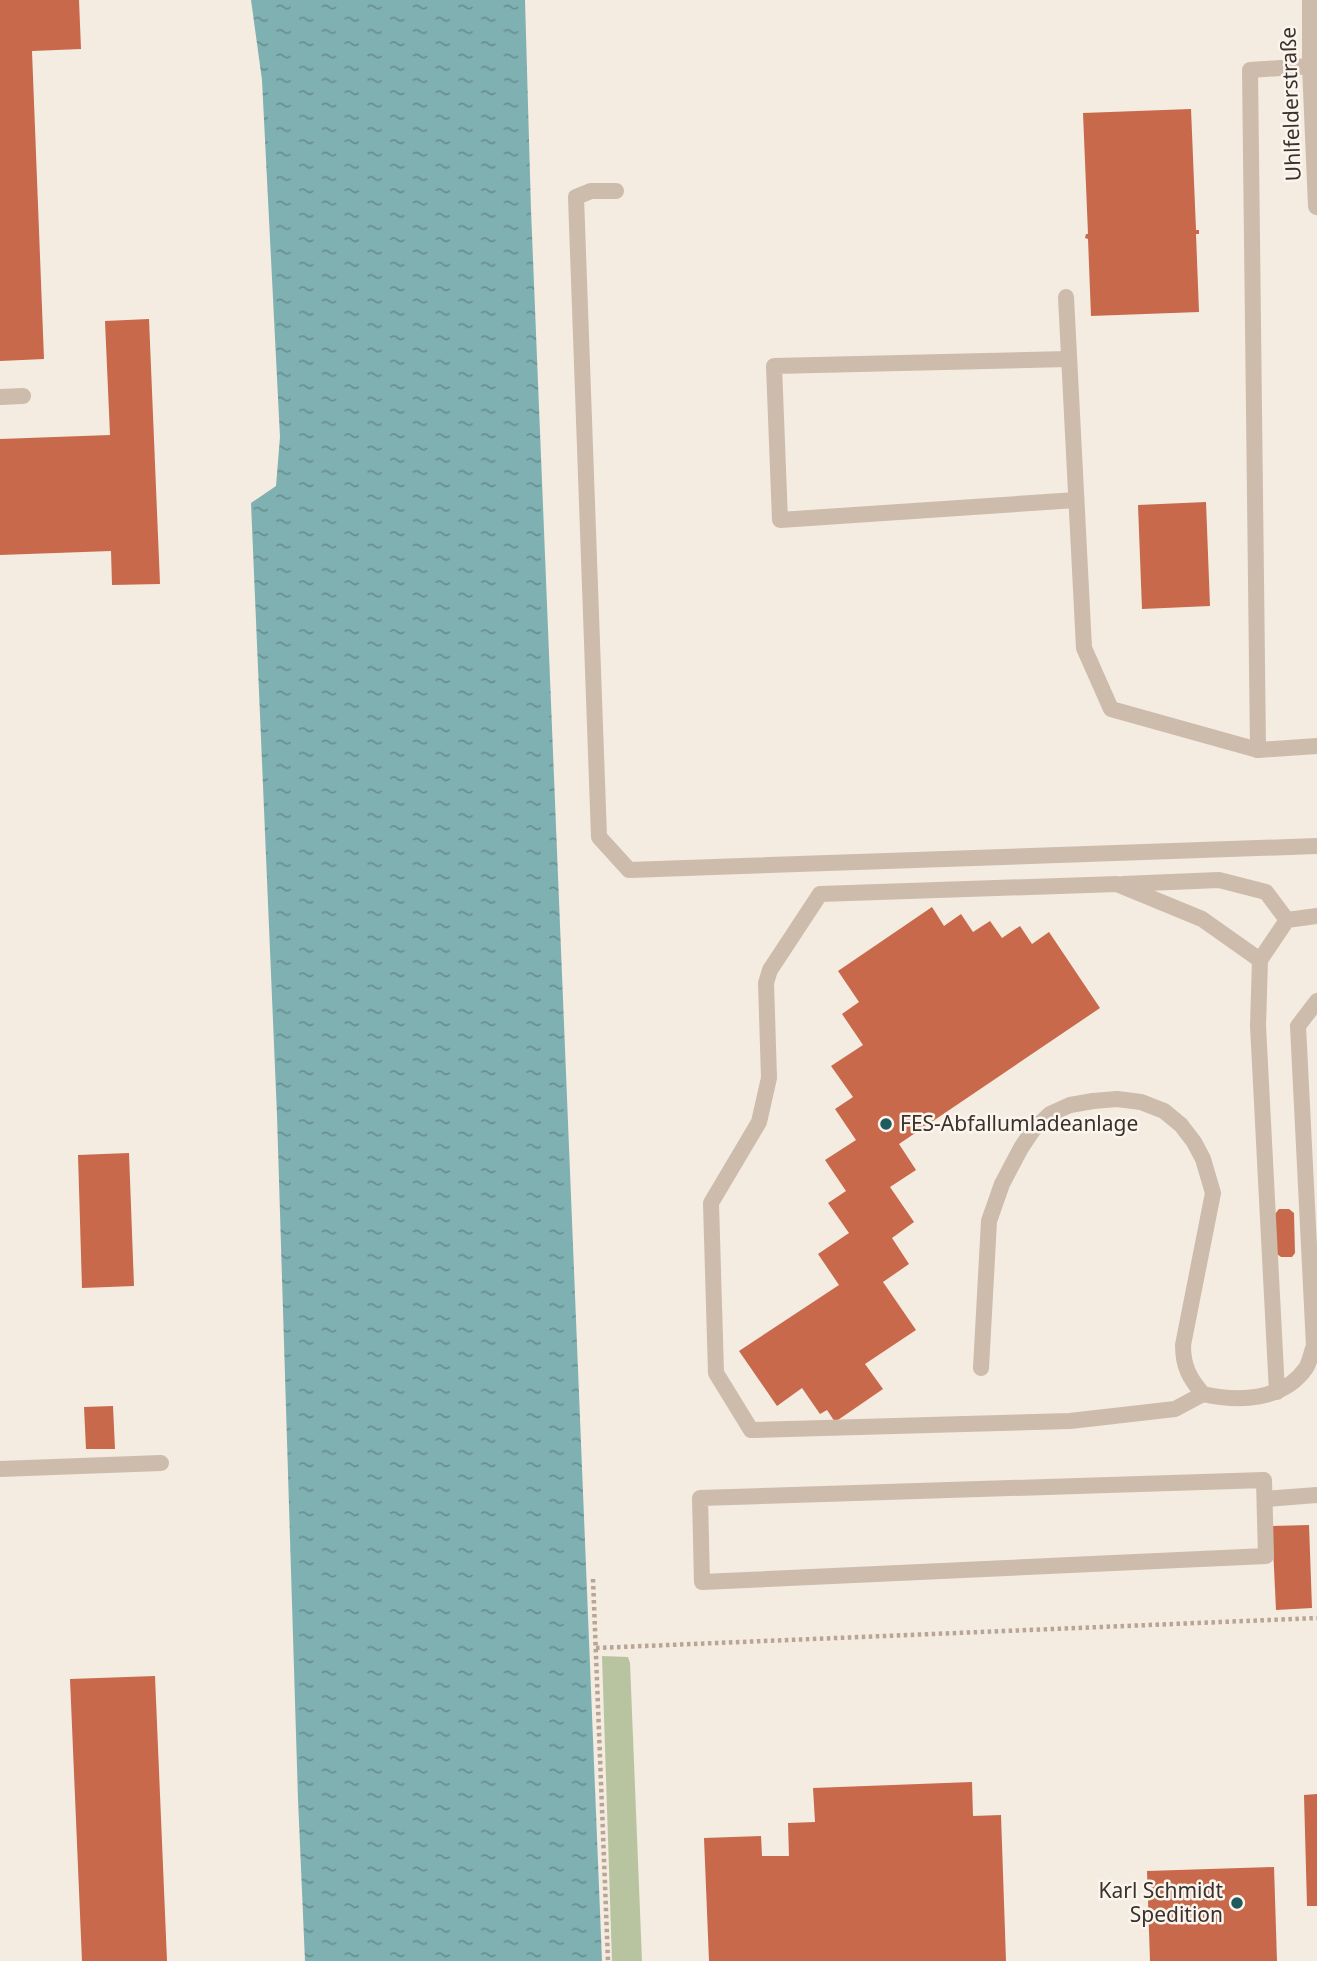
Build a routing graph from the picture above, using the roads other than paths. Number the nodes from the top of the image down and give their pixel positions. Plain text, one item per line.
1 (1311, 0) edge
2 (1311, 66) junction
3 (616, 191) dead end
4 (1317, 206) edge
5 (1066, 297) dead end
6 (1069, 359) junction
7 (23, 396) dead end
8 (0, 397) edge
9 (1076, 500) junction
10 (1317, 746) edge
11 (1258, 750) junction
12 (1317, 846) edge
13 (1117, 884) junction
14 (1317, 916) edge
15 (1287, 920) junction
16 (1260, 960) junction
17 (1317, 1001) edge
18 (981, 1368) dead end
19 (1277, 1392) junction
20 (1203, 1394) junction
21 (161, 1463) dead end
22 (0, 1469) edge
23 (1317, 1496) edge
24 (1265, 1499) junction

1 - 2 street, Uhlfelderstraße
2 - 4 street, Uhlfelderstraße
2 - 11 lane
3 - 12 lane
5 - 6 lane
6 - 9 lane
6 - 9 lane
7 - 8 lane
9 - 11 lane
10 - 11 lane
13 - 15 lane
13 - 16 lane
13 - 20 lane
14 - 15 lane
15 - 16 lane
16 - 19 lane
17 - 19 lane
18 - 20 lane
19 - 20 lane
21 - 22 lane
23 - 24 lane
24 - 24 lane

